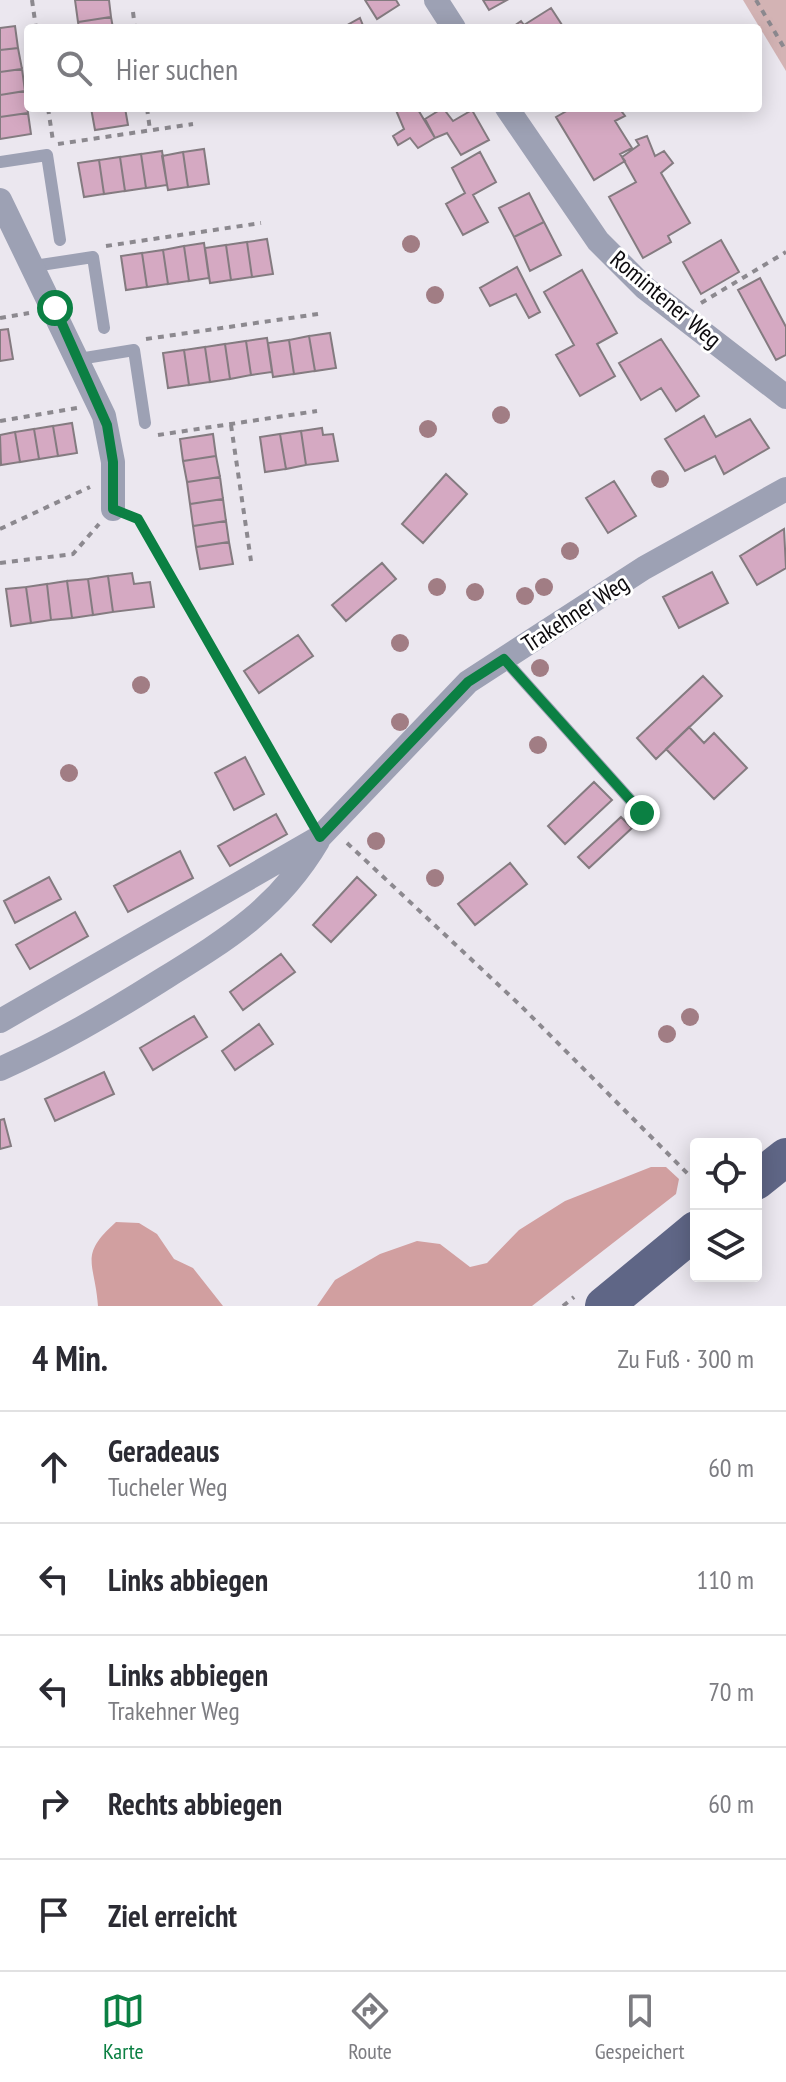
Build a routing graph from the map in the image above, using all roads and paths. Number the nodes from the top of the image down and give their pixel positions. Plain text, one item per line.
1 (32, 0) edge
2 (436, 0) edge
3 (756, 0) edge
4 (133, 12) dead end
5 (35, 24) edge
6 (134, 24) edge
7 (451, 24) edge
8 (786, 51) edge
9 (49, 112) edge
10 (148, 112) edge
11 (510, 112) edge
12 (193, 124) dead end
13 (150, 130) junction
14 (53, 144) junction
15 (40, 146) dead end
16 (0, 162) edge
17 (0, 200) edge
18 (261, 223) dead end
19 (60, 240) dead end
20 (92, 249) dead end
21 (786, 252) edge
22 (34, 266) junction
23 (318, 314) dead end
24 (682, 315) junction
25 (104, 328) dead end
26 (135, 341) dead end
27 (79, 359) junction
28 (786, 397) edge
29 (99, 405) junction
30 (317, 411) dead end
31 (0, 421) edge
32 (145, 423) dead end
33 (231, 424) junction
34 (155, 435) dead end
35 (112, 452) junction
36 (786, 489) edge
37 (113, 509) junction
38 (0, 529) edge
39 (251, 561) dead end
40 (0, 563) edge
41 (504, 659) junction
42 (642, 813) dead end
43 (326, 832) junction
44 (0, 1021) edge
45 (0, 1069) edge
46 (786, 1157) edge
47 (690, 1176) edge
48 (762, 1176) edge
49 (690, 1235) edge
50 (604, 1306) edge

1 - 5 path
2 - 7 street
3 - 8 path
4 - 6 path
9 - 14 path
10 - 13 path
11 - 24 street, Romintener Weg
12 - 13 path
13 - 14 path
14 - 15 path
16 - 19 lane
17 - 22 street
18 - 20 path
21 - 24 path
22 - 25 lane
22 - 27 street
23 - 26 path
24 - 28 street, Romintener Weg
27 - 29 street
27 - 32 lane
29 - 31 path
29 - 35 street
30 - 33 path
33 - 34 path
33 - 39 path
35 - 37 street
35 - 38 path
36 - 41 street, Trakehner Weg
37 - 40 path
37 - 43 path
41 - 42 lane
41 - 43 street, Trakehner Weg
43 - 44 street, Trakehner Weg
43 - 45 street, Trakehner Weg
43 - 47 path
46 - 48 main road
49 - 50 main road

